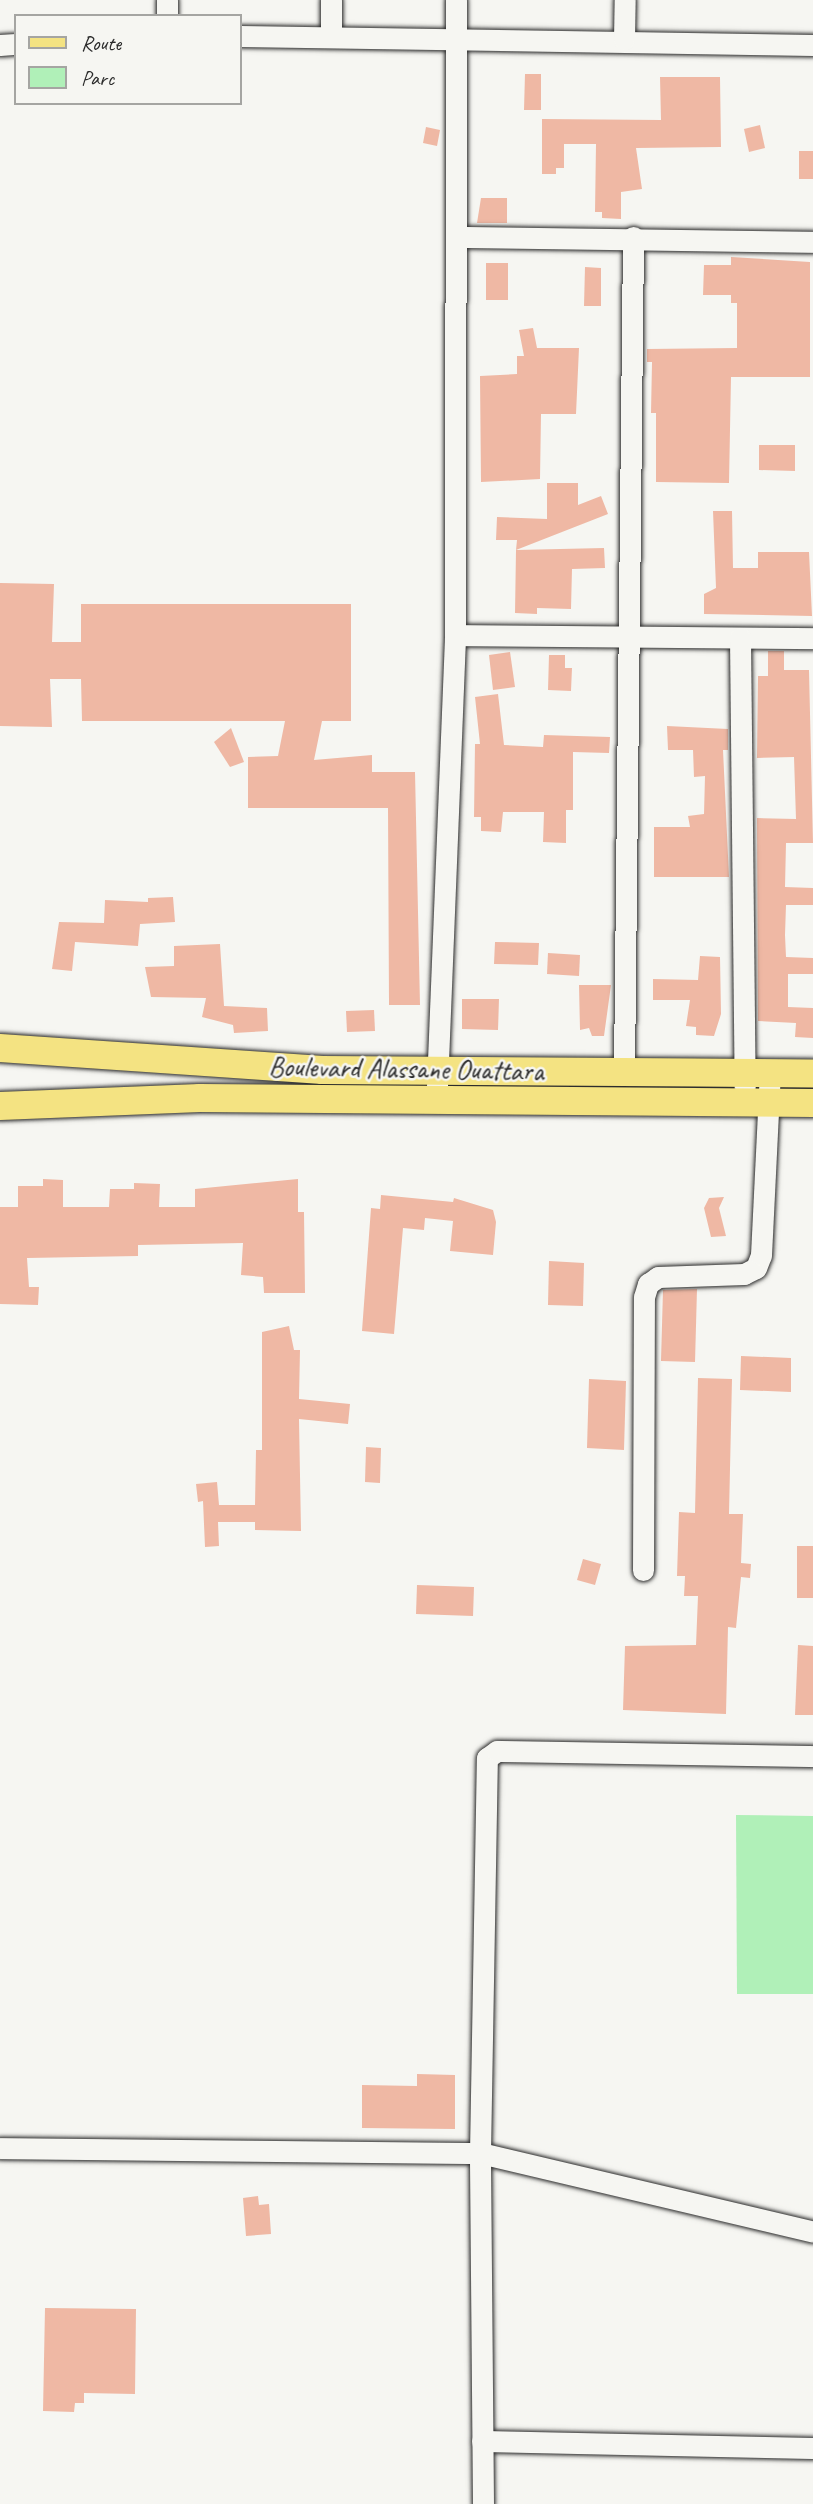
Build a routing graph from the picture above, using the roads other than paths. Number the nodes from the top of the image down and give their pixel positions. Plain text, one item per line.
1 (331, 0) edge
2 (456, 0) edge
3 (625, 0) edge
4 (242, 36) edge
5 (331, 37) junction
6 (624, 39) junction
7 (456, 41) junction
8 (813, 45) edge
9 (459, 237) junction
10 (633, 237) junction
11 (813, 242) edge
12 (455, 635) junction
13 (630, 635) junction
14 (740, 638) junction
15 (813, 638) edge
16 (0, 1048) edge
17 (436, 1071) junction
18 (624, 1071) junction
19 (813, 1073) edge
20 (757, 1087) junction
21 (437, 1101) junction
22 (813, 1103) edge
23 (0, 1106) edge
24 (643, 1570) dead end
25 (813, 1756) edge
26 (0, 2148) edge
27 (480, 2152) junction
28 (813, 2232) edge
29 (482, 2441) junction
30 (813, 2448) edge
31 (483, 2504) edge

1 - 5 street
2 - 7 street
3 - 6 street
4 - 5 street
5 - 7 street
6 - 7 street
6 - 8 street
7 - 9 street
9 - 10 street
9 - 12 street
10 - 11 street
10 - 13 street
12 - 13 street
12 - 17 street
13 - 14 street
13 - 18 street
14 - 15 street
14 - 20 street
16 - 17 main road, Boulevard Alassane Ouattara
17 - 18 main road, Boulevard Alassane Ouattara
17 - 21 street
18 - 20 main road, Boulevard Alassane Ouattara
19 - 20 main road, Boulevard Alassane Ouattara
20 - 21 main road, Boulevard Alassane Ouattara
20 - 22 main road, Boulevard Alassane Ouattara
20 - 24 street
21 - 23 main road, Boulevard Alassane Ouattara
25 - 27 street
26 - 27 street
27 - 28 street
27 - 29 street
29 - 30 street
29 - 31 street

